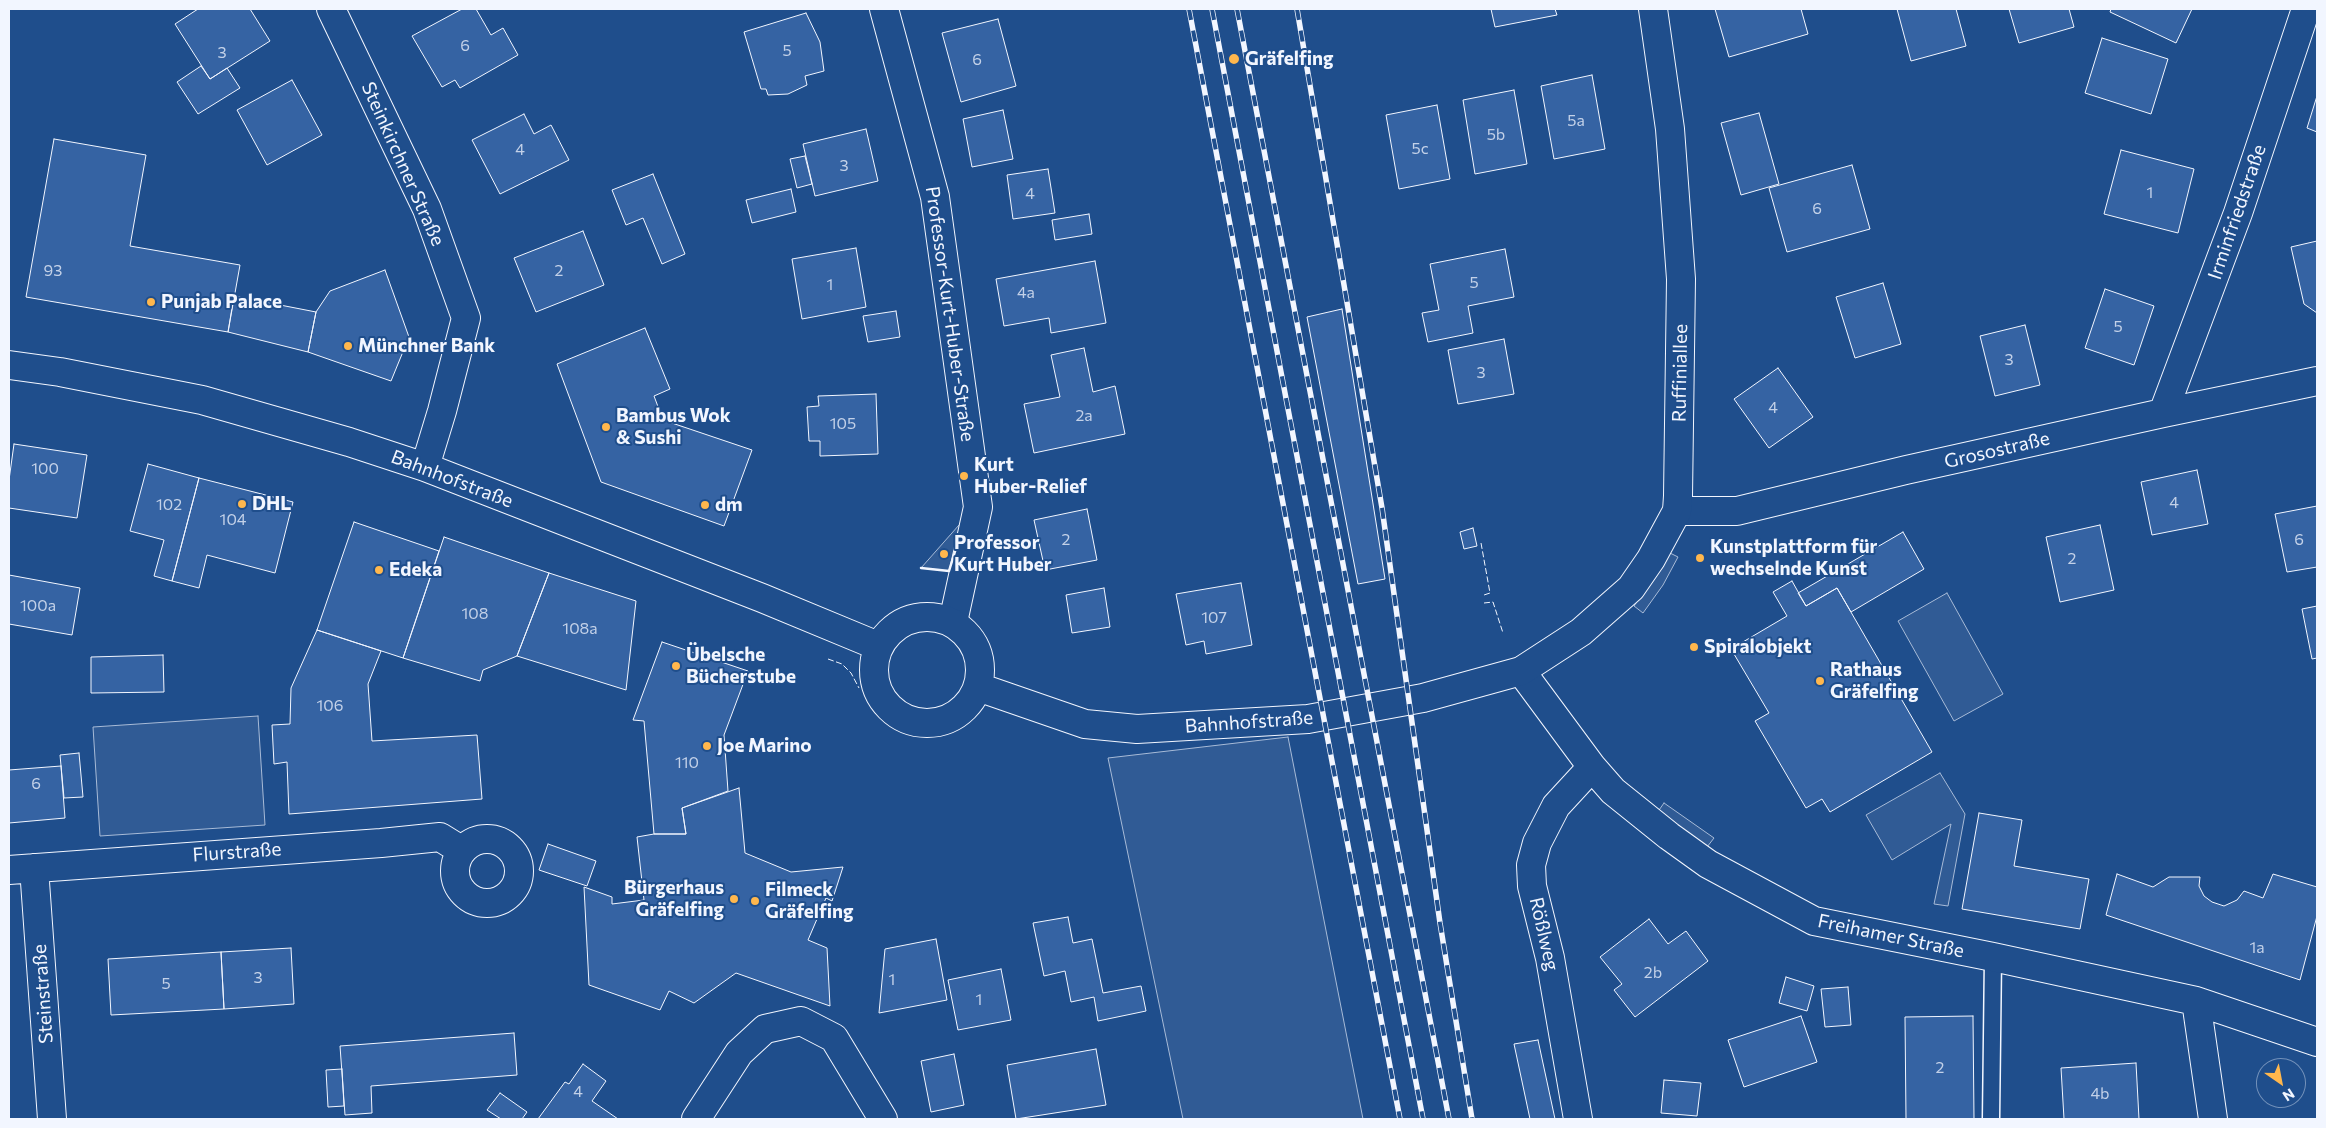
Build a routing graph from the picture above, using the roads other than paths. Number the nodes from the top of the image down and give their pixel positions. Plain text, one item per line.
1 (332, 9) edge
2 (884, 9) edge
3 (1654, 9) edge
4 (2306, 9) edge
5 (9, 365) edge
6 (2317, 382) edge
7 (2163, 413) junction
8 (425, 467) junction
9 (1677, 511) junction
10 (953, 622) junction
11 (878, 646) junction
12 (1521, 671) junction
13 (978, 687) junction
14 (1592, 767) junction
15 (461, 850) dead end
16 (21, 869) edge
17 (1993, 957) junction
18 (2196, 1001) junction
19 (2317, 1042) edge
20 (52, 1119) edge
21 (696, 1119) edge
22 (884, 1119) edge
23 (1578, 1119) edge
24 (1990, 1119) edge
25 (2213, 1119) edge

1 - 8 street, Steinkirchner Straße
2 - 10 street, Professor-Kurt-Huber-Straße
3 - 9 street, Ruffiniallee
4 - 7 street, Irminfriedstraße
5 - 8 street, Bahnhofstraße
6 - 7 street, Grosostraße
7 - 9 street, Grosostraße
8 - 11 street, Bahnhofstraße
9 - 12 street, Ruffiniallee
10 - 11 street
10 - 13 street
11 - 13 street
12 - 13 street, Bahnhofstraße
12 - 14 street, Freihamer Straße
14 - 17 street, Freihamer Straße
14 - 23 street, Rößlweg
15 - 16 street, Flurstraße
16 - 20 street, Steinstraße
17 - 18 street, Freihamer Straße
17 - 24 lane
18 - 19 street, Freihamer Straße
18 - 25 street
21 - 22 street

